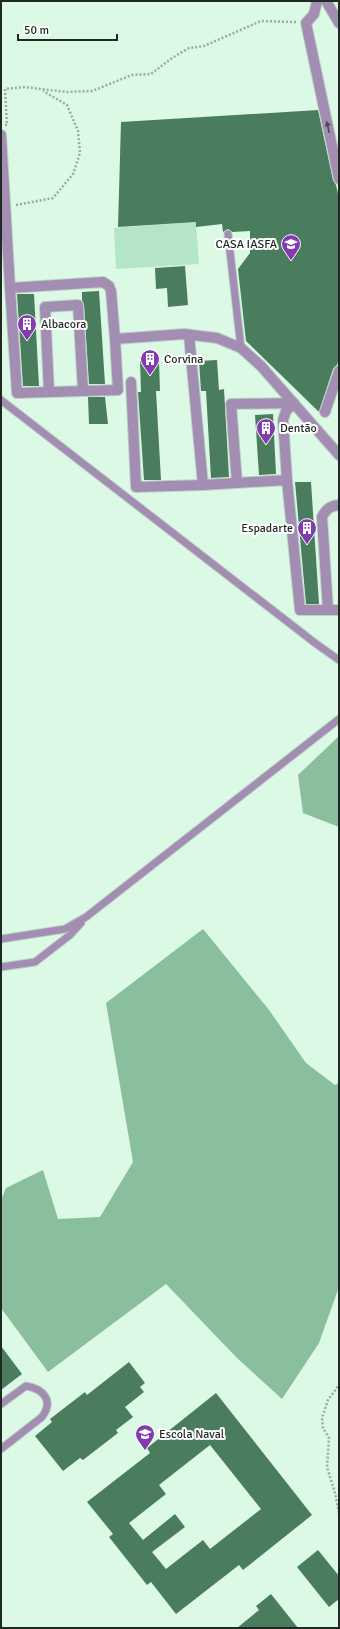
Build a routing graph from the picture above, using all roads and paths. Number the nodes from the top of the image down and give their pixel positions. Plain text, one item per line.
1 (317, 1) edge
2 (326, 1) edge
3 (306, 23) junction
4 (339, 23) edge
5 (41, 89) junction
6 (1, 126) edge
7 (1, 135) edge
8 (339, 179) edge
9 (5, 207) junction
10 (228, 234) dead end
11 (10, 288) junction
12 (189, 335) junction
13 (115, 339) junction
14 (241, 348) junction
15 (339, 371) edge
16 (131, 382) dead end
17 (83, 391) junction
18 (49, 392) junction
19 (1, 400) edge
20 (294, 403) junction
21 (325, 412) dead end
22 (339, 455) edge
23 (287, 480) junction
24 (237, 483) junction
25 (204, 485) junction
26 (339, 505) edge
27 (328, 610) junction
28 (339, 610) edge
29 (339, 660) edge
30 (339, 720) edge
31 (86, 918) junction
32 (1, 938) edge
33 (1, 966) edge
34 (339, 1385) edge
35 (1, 1404) edge
36 (1, 1449) edge
37 (339, 1512) edge

1 - 3 street
2 - 4 street
3 - 5 path
8 -> 3 street
5 - 6 path
5 - 9 path
7 - 9 street
9 - 11 street
10 - 14 lane
11 - 13 street
11 - 18 street
12 - 13 street
12 - 14 street
12 - 25 street
13 - 17 street
14 - 20 street
15 - 21 street
16 - 25 street
17 - 18 street
17 - 18 street
19 - 29 lane
20 - 22 street
20 - 23 street
20 - 24 street
23 - 24 street
23 - 27 street
24 - 25 street
26 - 27 street
27 - 28 street
30 - 31 lane
31 - 32 lane
31 - 33 lane
34 - 37 path
35 - 36 lane

